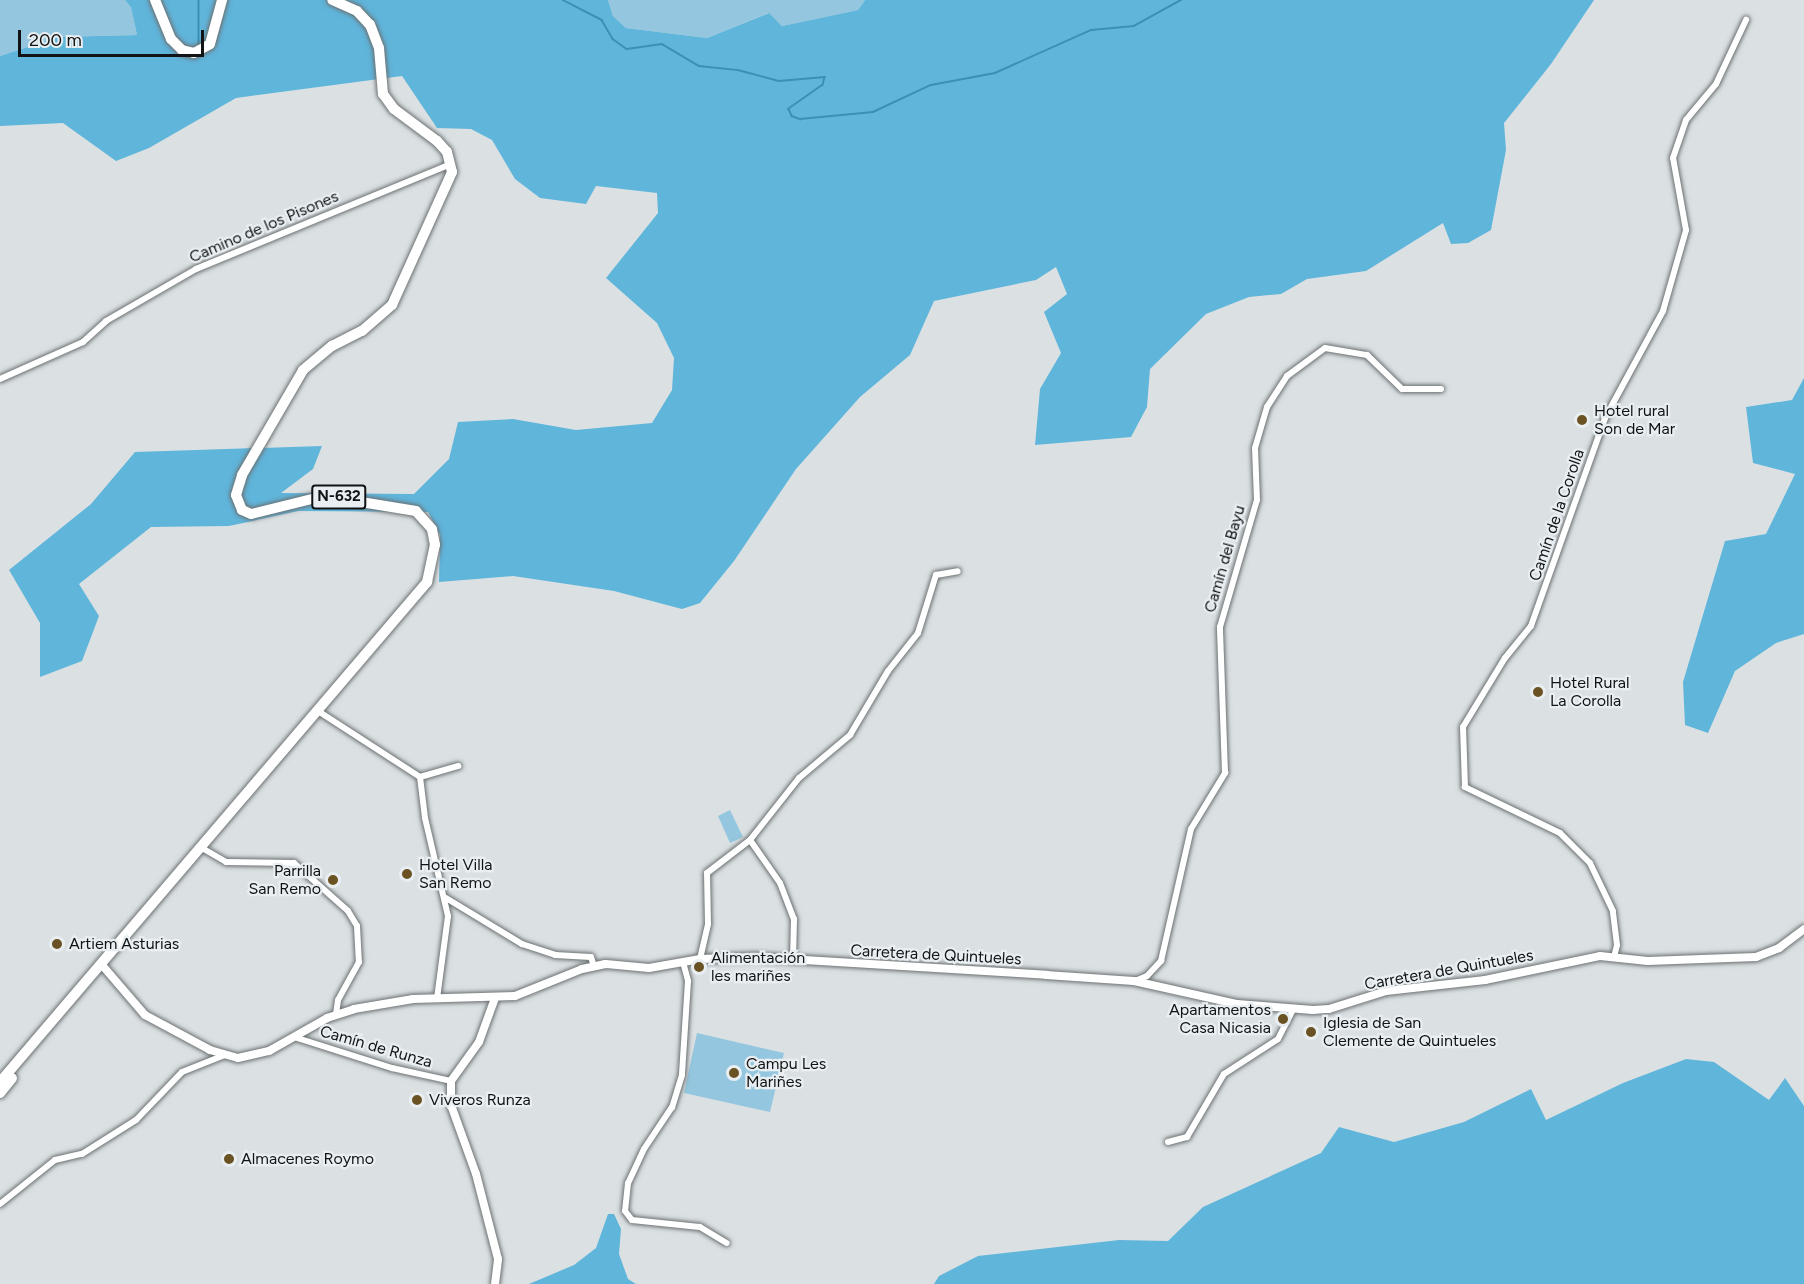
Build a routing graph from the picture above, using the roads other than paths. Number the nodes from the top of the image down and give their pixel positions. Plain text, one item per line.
1 (155, 0) edge
2 (222, 0) edge
3 (332, 0) edge
4 (1746, 20) dead end
5 (451, 164) junction
6 (0, 379) edge
7 (1441, 389) dead end
8 (958, 571) dead end
9 (318, 711) junction
10 (458, 766) dead end
11 (420, 777) junction
12 (750, 840) junction
13 (202, 848) junction
14 (446, 897) junction
15 (1804, 929) edge
16 (1614, 957) junction
17 (700, 959) junction
18 (793, 959) junction
19 (683, 962) junction
20 (102, 965) junction
21 (594, 966) junction
22 (1134, 981) junction
23 (437, 998) junction
24 (495, 998) junction
25 (1294, 1008) junction
26 (336, 1015) junction
27 (48, 1029) junction
28 (294, 1036) junction
29 (225, 1055) junction
30 (451, 1081) junction
31 (0, 1082) edge
32 (0, 1093) edge
33 (1168, 1142) dead end
34 (0, 1204) edge
35 (727, 1243) dead end
36 (495, 1284) edge

1 - 2 highway
3 - 5 highway
4 - 16 street, Camín de la Corolla
5 - 6 street, Camino de los Pisones
5 - 9 highway, N-632
7 - 22 street, Camín del Bayu
8 - 12 street
9 - 11 street
9 - 13 highway, N-632
10 - 11 street
11 - 14 street
12 - 17 street
12 - 18 street
13 - 20 highway, N-632
13 - 26 street
14 - 21 street
14 - 23 street
15 - 16 street, Carretera de Quintueles
16 - 25 street, Carretera de Quintueles
17 - 18 street, Carretera de Quintueles
17 - 19 street, Carretera de Quintueles
18 - 22 street, Carretera de Quintueles
19 - 21 street, Carretera de Quintueles
19 - 35 street
20 - 27 highway, N-632
20 - 29 street, Carretera de Quintueles
21 - 24 street, Carretera de Quintueles
22 - 25 street, Carretera de Quintueles
23 - 24 street, Carretera de Quintueles
23 - 26 street, Carretera de Quintueles
24 - 30 street
25 - 33 street
26 - 28 street, Carretera de Quintueles
27 - 31 highway
27 - 32 highway
28 - 29 street, Carretera de Quintueles
28 - 30 street, Camín de Runza
29 - 34 street
30 - 36 street

